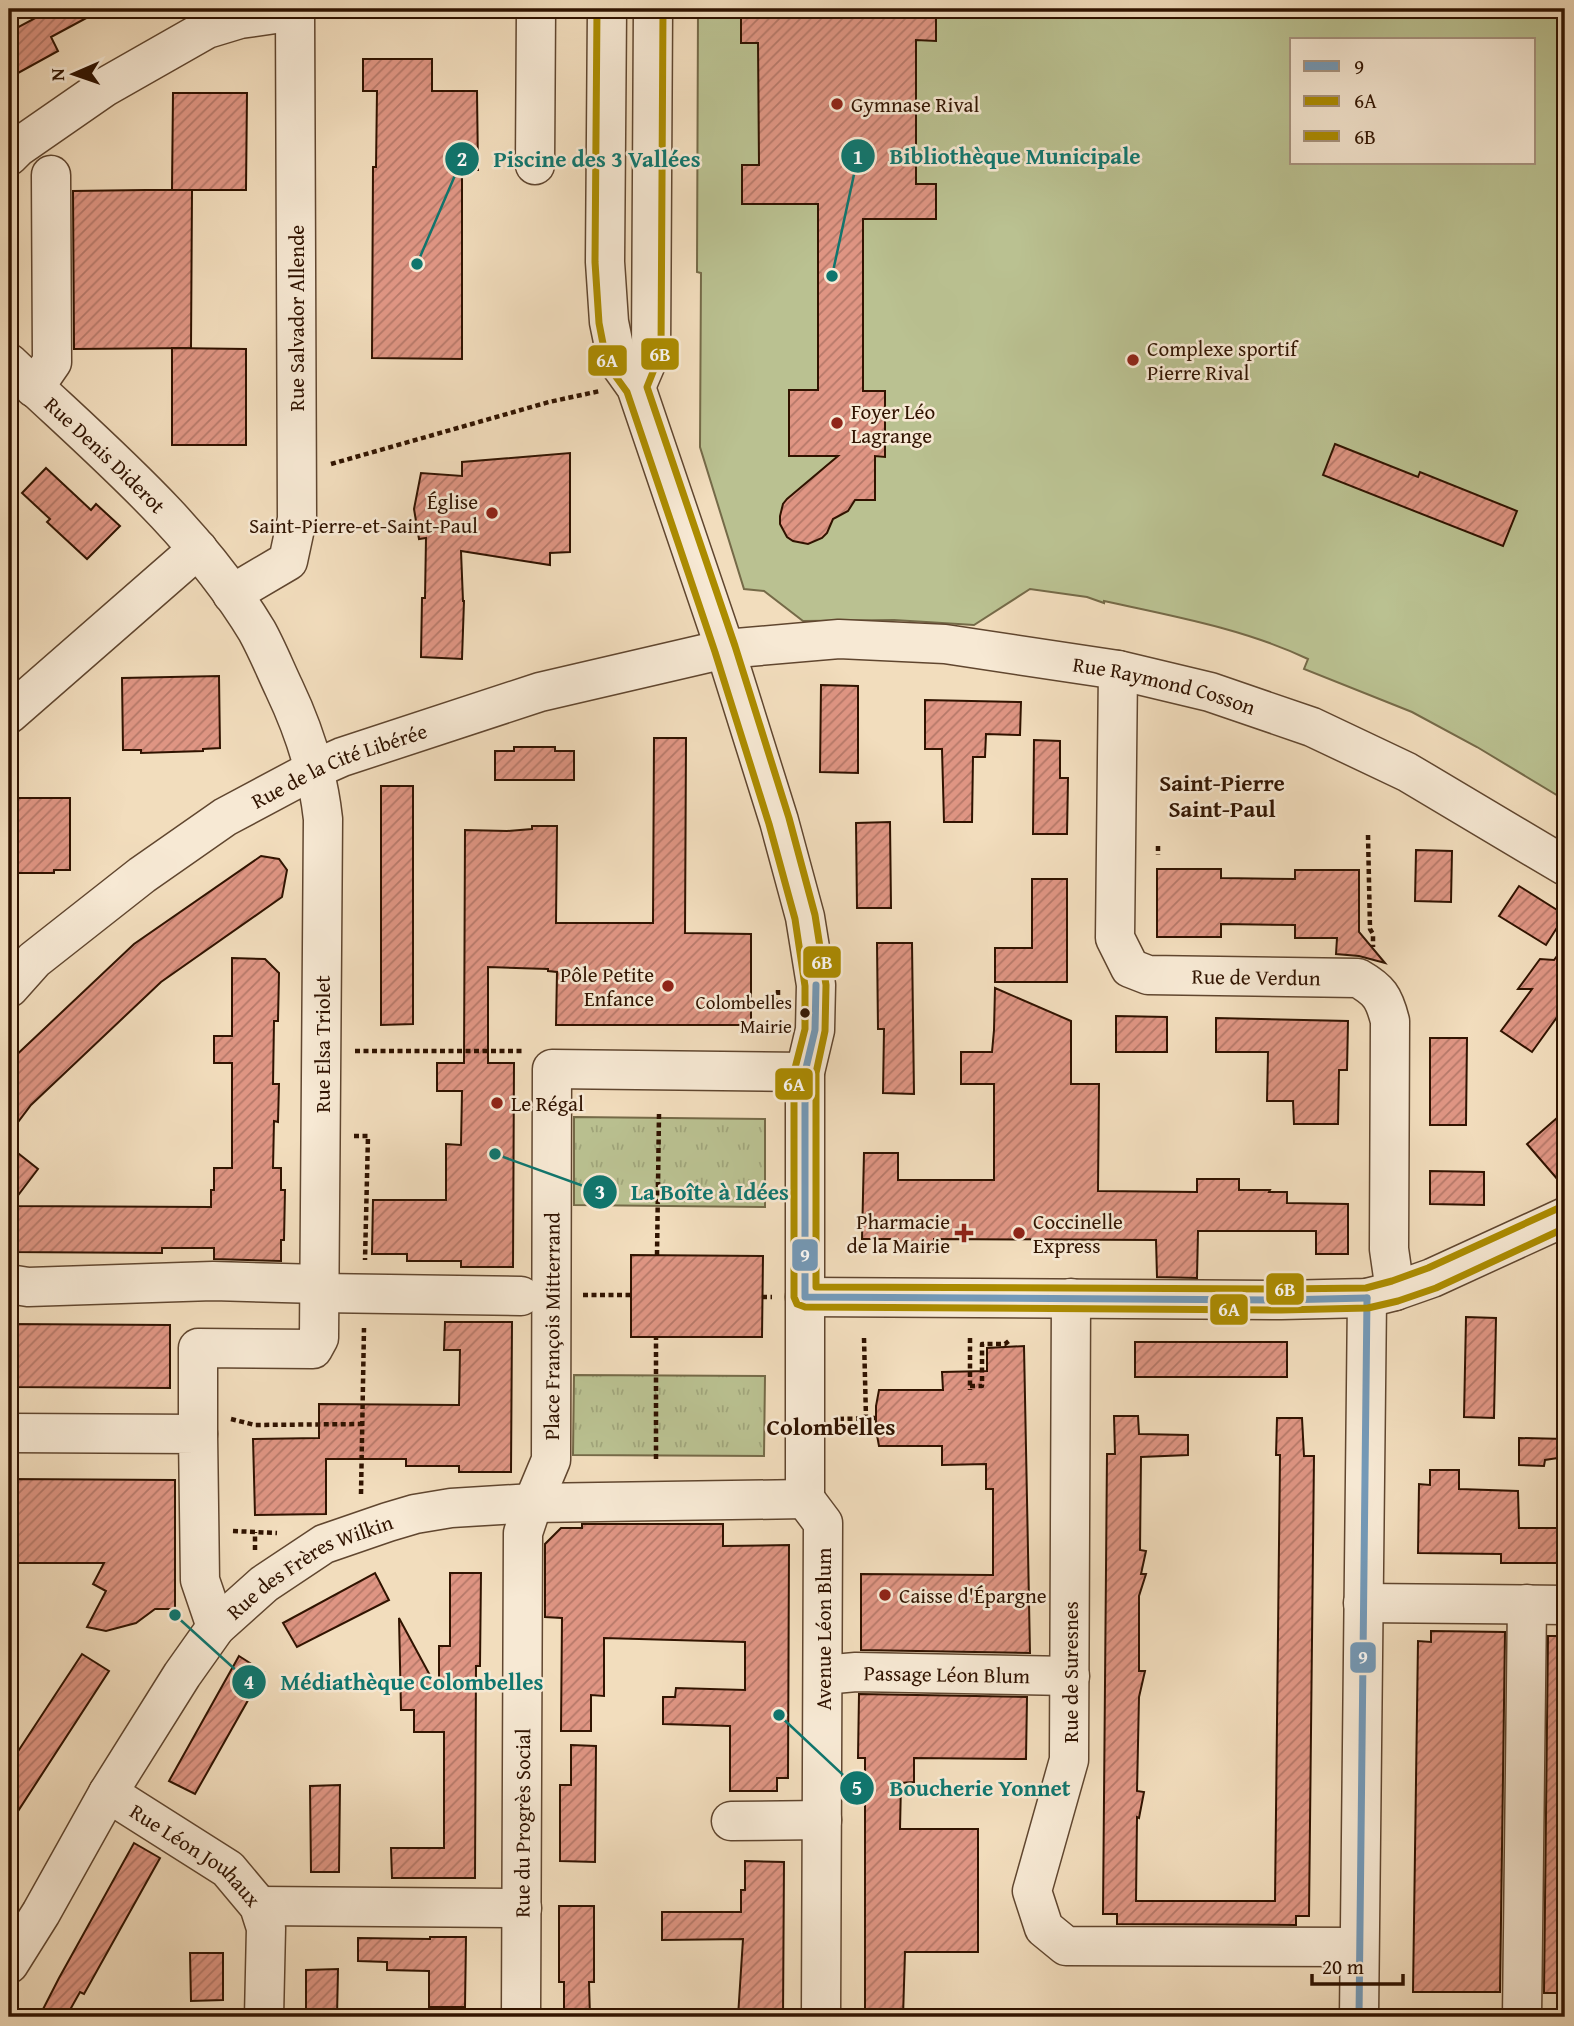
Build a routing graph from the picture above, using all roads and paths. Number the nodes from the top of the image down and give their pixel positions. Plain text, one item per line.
1 (536, 9) edge
2 (607, 9) edge
3 (653, 9) edge
4 (295, 10) edge
5 (9, 156) edge
6 (536, 165) dead end
7 (51, 175) dead end
8 (20, 385) edge
9 (636, 387) junction
10 (596, 392) dead end
11 (297, 473) junction
12 (198, 549) junction
13 (232, 594) junction
14 (725, 649) junction
15 (1118, 670) junction
16 (9, 714) edge
17 (315, 769) junction
18 (1368, 835) dead end
19 (1157, 846) dead end
20 (1158, 855) dead end
21 (1565, 866) edge
22 (1373, 955) dead end
23 (9, 988) edge
24 (349, 1051) dead end
25 (527, 1051) dead end
26 (805, 1072) junction
27 (659, 1114) dead end
28 (1565, 1217) edge
29 (657, 1255) dead end
30 (9, 1284) edge
31 (574, 1295) dead end
32 (631, 1295) dead end
33 (1381, 1295) junction
34 (521, 1297) dead end
35 (805, 1297) junction
36 (1071, 1298) junction
37 (320, 1299) junction
38 (656, 1337) dead end
39 (864, 1338) dead end
40 (970, 1338) dead end
41 (1010, 1340) dead end
42 (866, 1418) junction
43 (876, 1418) dead end
44 (835, 1419) dead end
45 (363, 1424) dead end
46 (211, 1425) junction
47 (9, 1433) edge
48 (656, 1459) dead end
49 (805, 1499) junction
50 (533, 1503) junction
51 (231, 1531) dead end
52 (261, 1532) dead end
53 (1363, 1602) junction
54 (1527, 1604) junction
55 (1565, 1605) edge
56 (216, 1627) junction
57 (823, 1675) junction
58 (1070, 1676) junction
59 (108, 1793) junction
60 (822, 1820) junction
61 (731, 1821) dead end
62 (259, 1906) junction
63 (522, 1908) junction
64 (1359, 1947) junction
65 (9, 1964) edge
66 (264, 2017) edge
67 (520, 2017) edge
68 (821, 2017) edge
69 (1359, 2017) edge
70 (1522, 2017) edge

1 - 6 street
2 - 9 street
3 - 9 street
4 - 5 street
4 - 11 street, Rue Salvador Allende
7 - 8 street
8 - 12 street, Rue Denis Diderot
9 - 14 street
10 - 11 path
11 - 13 street, Rue Salvador Allende
12 - 13 street, Rue Denis Diderot
12 - 16 street
13 - 17 street, Rue Denis Diderot
14 - 15 street, Rue Raymond Cosson
14 - 17 street, Rue de la Cité Libérée
14 - 26 street
15 - 21 street, Rue Raymond Cosson
15 - 33 street, Rue de Verdun
17 - 23 street, Rue de la Cité Libérée
17 - 37 street, Rue Elsa Triolet
18 - 22 path
19 - 20 path
24 - 25 path
26 - 35 street
26 - 50 street, Place François Mitterrand
27 - 29 path
28 - 33 street
30 - 37 street
31 - 32 path
33 - 36 street
33 - 53 street, Rue de Verdun
34 - 37 street
35 - 36 street
35 - 49 street
36 - 58 street, Rue de Suresnes
37 - 46 street
38 - 48 path
39 - 42 path
40 - 41 path
42 - 43 path
42 - 44 path
45 - 46 path
46 - 47 street
46 - 56 street
49 - 50 street, Rue des Frères Wilkin
49 - 57 street, Avenue Léon Blum
50 - 56 street, Rue des Frères Wilkin
50 - 63 street, Rue du Progrès Social
51 - 52 path
53 - 54 street
53 - 64 street, Rue de Verdun
54 - 55 street
54 - 70 street
56 - 59 street, Rue des Frères Wilkin
57 - 58 street, Passage Léon Blum
57 - 60 street, Avenue Léon Blum
58 - 64 street, Rue de Suresnes
59 - 62 street, Rue Léon Jouhaux
59 - 65 street, Rue des Frères Wilkin
60 - 61 street
60 - 68 street, Avenue Léon Blum
62 - 63 street
62 - 66 street, Rue Léon Jouhaux
63 - 67 street, Rue du Progrès Social
64 - 69 street, Rue de Verdun

